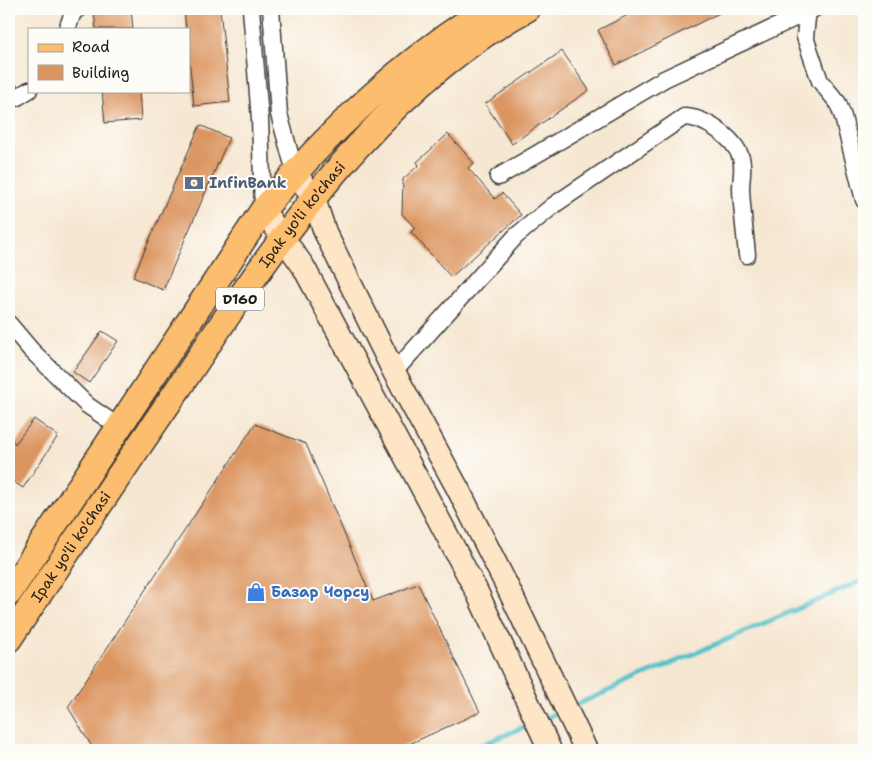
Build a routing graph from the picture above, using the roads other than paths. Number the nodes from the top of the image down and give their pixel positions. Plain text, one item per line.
1 (78, 9) edge
2 (250, 9) edge
3 (271, 9) edge
4 (488, 9) edge
5 (527, 9) edge
6 (810, 9) edge
7 (67, 28) edge
8 (9, 90) edge
9 (28, 91) edge
10 (295, 172) junction
11 (498, 178) dead end
12 (314, 200) junction
13 (864, 200) edge
14 (263, 210) junction
15 (283, 239) junction
16 (747, 255) dead end
17 (9, 324) edge
18 (394, 372) junction
19 (119, 427) junction
20 (9, 593) edge
21 (9, 639) edge
22 (581, 741) edge
23 (548, 747) edge

1 - 7 street
2 - 14 street
3 - 10 street
4 - 10 main road, Ipak yo'li ko'chasi / D160
5 - 12 main road, Ipak yo'li ko'chasi / D160
6 - 11 street
6 - 13 street
8 - 9 street
10 - 12 main road
10 - 14 main road, Ipak yo'li ko'chasi / D160
12 - 15 main road, Ipak yo'li ko'chasi / D160
12 - 18 main road
14 - 15 main road
14 - 19 main road, Ipak yo'li ko'chasi / D160
15 - 21 main road, Ipak yo'li ko'chasi / D160
15 - 23 main road
16 - 18 street
17 - 19 street
18 - 22 main road
19 - 20 main road, Ipak yo'li ko'chasi / D160

